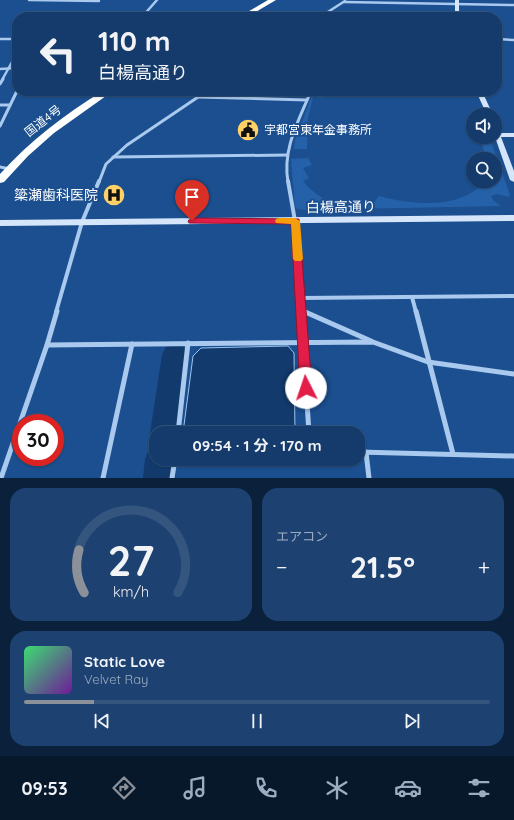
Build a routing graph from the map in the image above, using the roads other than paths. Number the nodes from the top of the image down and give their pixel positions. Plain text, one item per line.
1 (29, 0) edge
2 (89, 0) edge
3 (157, 0) edge
4 (273, 0) edge
5 (99, 1) dead end
6 (345, 1) edge
7 (457, 2) edge
8 (514, 5) edge
9 (146, 12) edge
10 (251, 12) edge
11 (328, 12) edge
12 (0, 39) edge
13 (12, 39) edge
14 (502, 39) edge
15 (514, 40) edge
16 (12, 61) edge
17 (8, 68) junction
18 (12, 68) edge
19 (0, 69) edge
20 (0, 84) edge
21 (14, 96) edge
22 (102, 96) edge
23 (309, 96) edge
24 (482, 96) edge
25 (198, 97) joint
26 (308, 100) junction
27 (0, 105) edge
28 (10, 105) junction
29 (487, 108) edge
30 (0, 126) edge
31 (502, 133) edge
32 (514, 135) edge
33 (502, 144) edge
34 (287, 155) junction
35 (113, 157) junction
36 (511, 164) edge
37 (5, 168) edge
38 (0, 180) edge
39 (514, 180) edge
40 (514, 218) edge
41 (295, 221) junction
42 (82, 222) junction
43 (0, 223) edge
44 (514, 296) edge
45 (412, 297) junction
46 (300, 298) junction
47 (301, 310) junction
48 (303, 342) junction
49 (373, 342) junction
50 (188, 343) junction
51 (132, 344) junction
52 (47, 345) junction
53 (428, 362) junction
54 (514, 374) edge
55 (179, 426) edge
56 (309, 426) edge
57 (366, 452) joint
58 (453, 454) junction
59 (514, 456) edge
60 (173, 466) edge
61 (1, 478) edge
62 (103, 478) edge
63 (172, 478) edge
64 (369, 478) edge

1 - 2 street
2 - 5 street
3 - 9 street
4 - 10 highway
6 - 7 street
6 - 11 street
7 - 8 street
12 - 13 street
14 - 15 street
16 - 17 street
17 - 18 street
17 - 19 street
17 - 20 street
21 - 28 street
22 - 37 highway, 国道4号
23 - 26 street
24 - 29 street
25 - 26 street
25 - 35 street
26 - 34 street
27 - 28 street
28 - 30 street
31 - 32 street
33 - 36 street
34 - 35 street
34 - 41 street
35 - 42 street
36 - 39 street
37 - 38 highway, 国道4号
40 - 41 street, 白楊高通り
41 - 42 street, 白楊高通り
41 - 46 street
42 - 43 street, 白楊高通り
42 - 52 street
44 - 45 street
45 - 46 street
45 - 53 street
46 - 47 street
47 - 48 street
47 - 49 street
48 - 49 street
48 - 50 street
48 - 56 street
49 - 53 street
50 - 51 street
50 - 55 street
51 - 52 street
51 - 62 street
52 - 61 street
53 - 54 street
53 - 58 street
57 - 58 street
57 - 64 street
58 - 59 street
60 - 63 street

